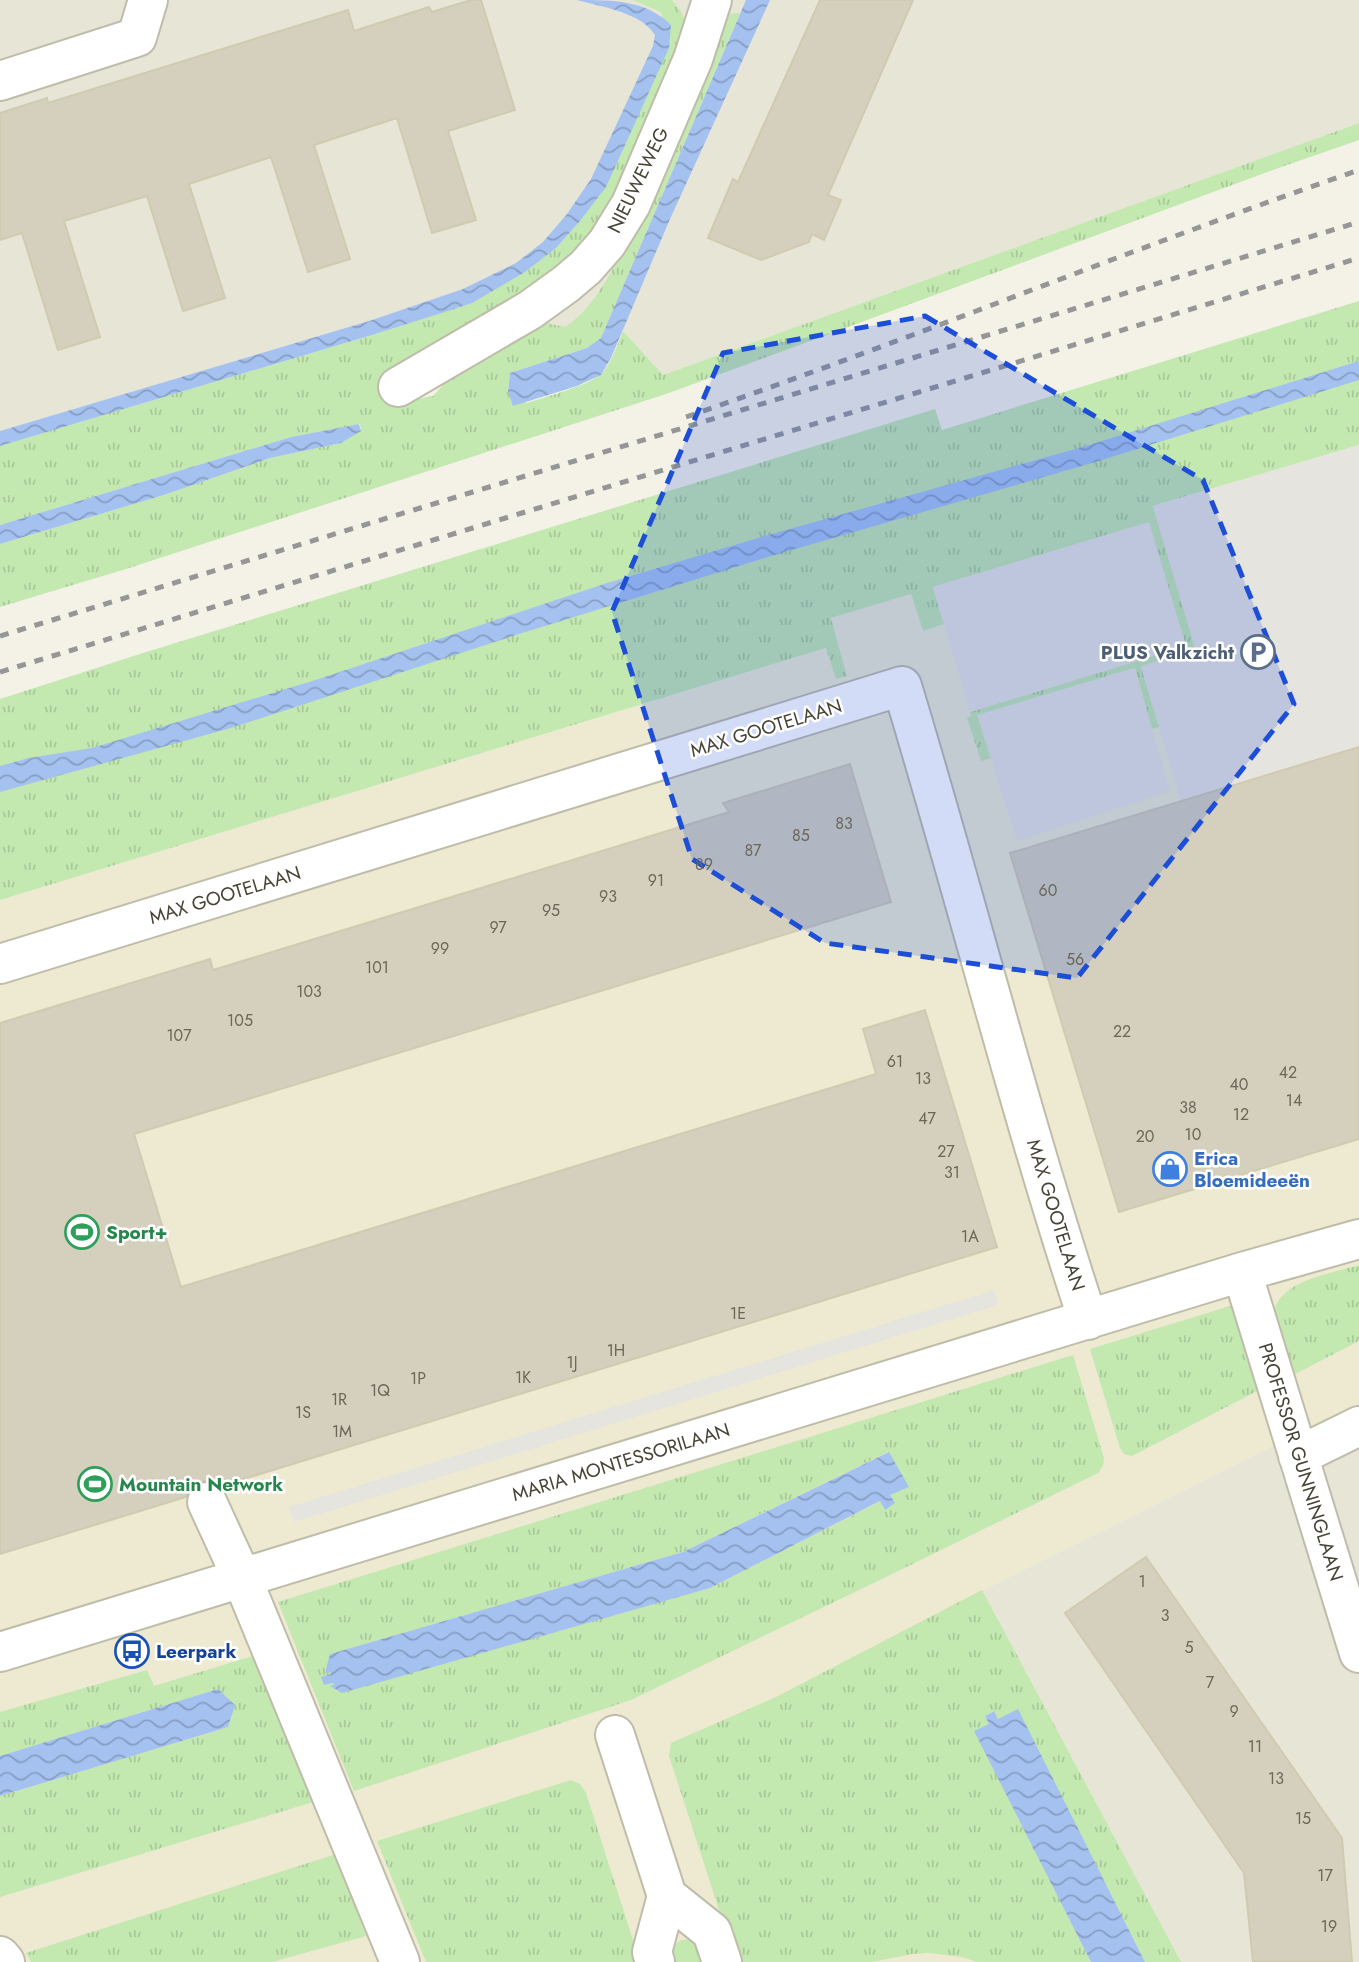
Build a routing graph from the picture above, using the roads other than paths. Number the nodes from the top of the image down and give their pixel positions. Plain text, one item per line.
1 (148, 0) edge
2 (712, 0) edge
3 (0, 81) edge
4 (398, 387) dead end
5 (0, 964) edge
6 (1359, 1239) edge
7 (1242, 1272) junction
8 (1088, 1320) junction
9 (1359, 1426) edge
10 (1298, 1456) junction
11 (207, 1503) dead end
12 (242, 1578) junction
13 (0, 1652) edge
14 (1359, 1653) edge
15 (615, 1735) dead end
16 (667, 1896) junction
17 (0, 1956) edge
18 (391, 1960) edge
19 (5, 1962) edge
20 (655, 1962) edge
21 (722, 1962) edge

1 - 3 street
2 - 4 street, NIEUWEWEG
5 - 8 street, MAX GOOTELAAN
6 - 7 street, MARIA MONTESSORILAAN
7 - 8 street, MARIA MONTESSORILAAN
7 - 10 street, PROFESSOR GUNNINGLAAN
8 - 12 street, MARIA MONTESSORILAAN
9 - 10 street
10 - 14 street, PROFESSOR GUNNINGLAAN
11 - 12 street
12 - 13 street, MARIA MONTESSORILAAN
12 - 18 street
15 - 16 street
16 - 20 street
16 - 21 street
17 - 19 street

